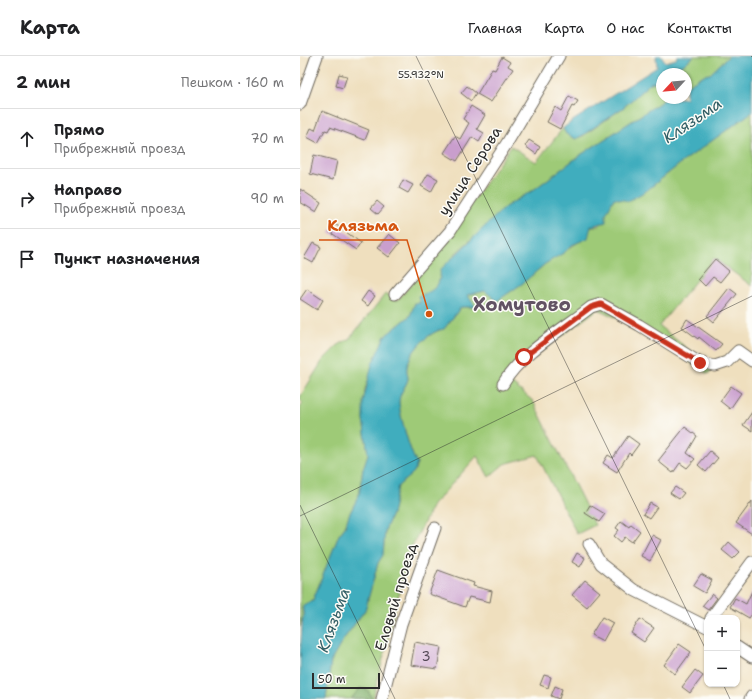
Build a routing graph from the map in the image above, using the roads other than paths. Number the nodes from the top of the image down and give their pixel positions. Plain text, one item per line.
1 (317, 56) edge
2 (559, 56) edge
3 (300, 104) edge
4 (395, 294) dead end
5 (752, 361) edge
6 (503, 384) dead end
7 (435, 528) dead end
8 (589, 544) dead end
9 (752, 562) edge
10 (713, 615) edge
11 (704, 622) edge
12 (740, 649) edge
13 (752, 657) edge
14 (752, 696) edge
15 (382, 699) edge
16 (750, 699) edge

1 - 3 street
2 - 4 street, улица Серова
5 - 6 street
7 - 15 street, Еловый проезд
8 - 11 street
9 - 10 street
12 - 13 street
14 - 16 street

